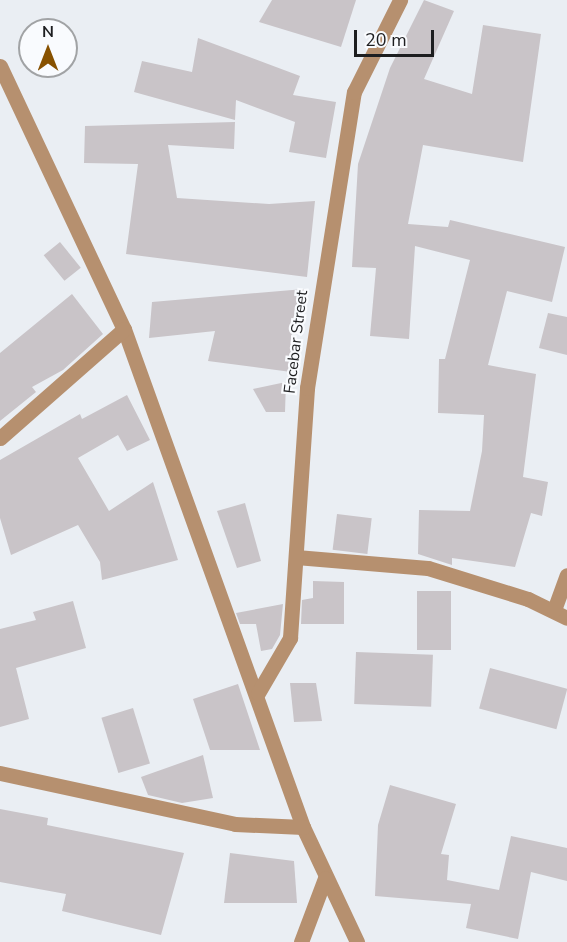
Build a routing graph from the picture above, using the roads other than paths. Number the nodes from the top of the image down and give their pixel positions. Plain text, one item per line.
1 (400, 0) edge
2 (0, 66) edge
3 (124, 329) junction
4 (0, 438) edge
5 (296, 557) junction
6 (567, 575) edge
7 (561, 614) edge
8 (258, 693) junction
9 (0, 773) edge
10 (303, 827) junction
11 (325, 878) junction
12 (301, 942) edge
13 (357, 942) edge

1 - 5 street, Facebar Street
2 - 3 street
3 - 4 street
3 - 8 street
5 - 7 street
5 - 8 street, Facebar Street
6 - 7 street
8 - 10 street
9 - 10 street
10 - 11 street
11 - 12 street
11 - 13 street

